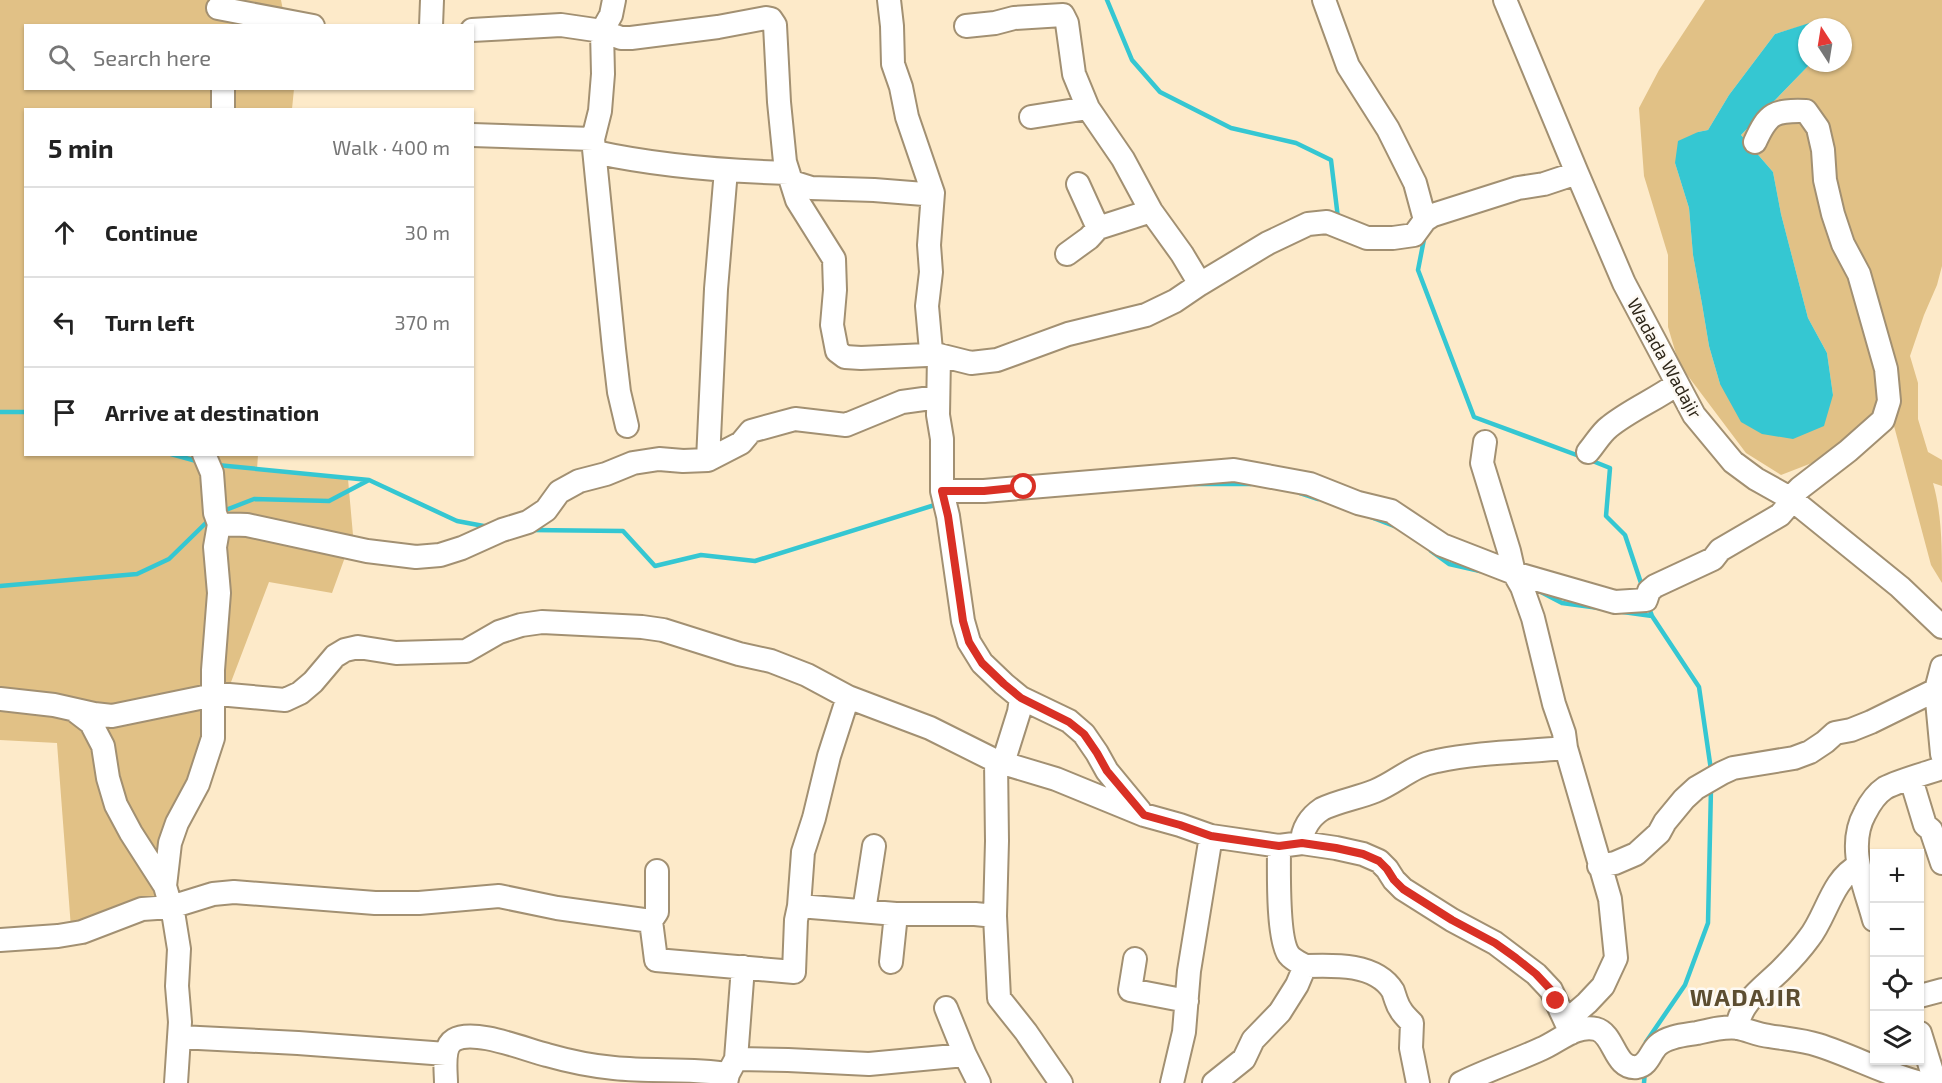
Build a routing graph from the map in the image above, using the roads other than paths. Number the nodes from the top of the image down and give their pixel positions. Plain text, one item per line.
1 (432, 0) edge
2 (614, 0) edge
3 (888, 0) edge
4 (1324, 0) edge
5 (1505, 0) edge
6 (771, 10) edge
7 (218, 11) edge
8 (300, 24) edge
9 (431, 24) edge
10 (966, 26) dead end
11 (474, 30) edge
12 (602, 31) junction
13 (223, 90) edge
14 (223, 108) edge
15 (1088, 108) junction
16 (1031, 117) dead end
17 (474, 135) edge
18 (1755, 142) dead end
19 (594, 146) junction
20 (726, 170) junction
21 (1577, 173) junction
22 (790, 177) junction
23 (1077, 184) dead end
24 (933, 193) junction
25 (1151, 211) junction
26 (1425, 220) junction
27 (1098, 228) junction
28 (1067, 254) dead end
29 (1200, 284) junction
30 (933, 355) junction
31 (1677, 384) junction
32 (938, 397) junction
33 (627, 426) dead end
34 (1485, 442) dead end
35 (1588, 452) dead end
36 (205, 456) edge
37 (708, 460) junction
38 (942, 491) junction
39 (1792, 499) junction
40 (219, 524) junction
41 (1514, 573) junction
42 (1942, 627) edge
43 (1942, 667) edge
44 (1936, 690) junction
45 (214, 695) junction
46 (848, 697) junction
47 (1021, 698) junction
48 (0, 699) edge
49 (74, 710) junction
50 (1566, 748) junction
51 (1942, 754) edge
52 (999, 762) junction
53 (1942, 768) edge
54 (1911, 779) junction
55 (1144, 815) junction
56 (1211, 836) junction
57 (1302, 843) junction
58 (874, 846) dead end
59 (1279, 846) junction
60 (1942, 863) edge
61 (1599, 866) junction
62 (1858, 866) junction
63 (657, 872) dead end
64 (168, 896) junction
65 (1870, 904) edge
66 (800, 906) junction
67 (864, 911) junction
68 (896, 914) junction
69 (995, 916) junction
70 (651, 921) junction
71 (0, 940) edge
72 (1135, 959) dead end
73 (891, 962) dead end
74 (1305, 966) junction
75 (743, 967) junction
76 (1942, 990) edge
77 (1924, 995) edge
78 (1187, 1001) junction
79 (946, 1008) dead end
80 (1568, 1027) junction
81 (1737, 1028) junction
82 (179, 1036) junction
83 (1924, 1047) edge
84 (446, 1054) junction
85 (965, 1055) junction
86 (730, 1072) edge
87 (1932, 1076) edge
88 (176, 1083) edge
89 (446, 1083) edge
90 (979, 1083) edge
91 (1061, 1083) edge
92 (1172, 1083) edge
93 (1214, 1083) edge
94 (1418, 1083) edge
95 (1461, 1083) edge

1 - 9 street
2 - 12 street
3 - 24 street
4 - 26 street
5 - 21 street, Wadada Wadajir
6 - 12 street
6 - 22 street
7 - 8 street
10 - 15 street
11 - 12 street
12 - 19 street
13 - 14 street
15 - 16 street
15 - 25 street
17 - 19 street
18 - 39 street
19 - 20 street
19 - 33 street
20 - 22 street
20 - 37 street
21 - 26 street
21 - 31 street, Wadada Wadajir
22 - 24 street
22 - 30 street
23 - 27 street
24 - 30 street
25 - 27 street
25 - 29 street
26 - 29 street
27 - 28 street
29 - 30 street
30 - 32 street
31 - 35 street
31 - 39 street, Wadada Wadajir
32 - 37 street
32 - 38 street
34 - 41 street
36 - 40 street
37 - 40 street
38 - 41 street
38 - 47 street
39 - 41 street
39 - 42 street, Wadada Wadajir
40 - 45 street
41 - 50 street
43 - 44 street
44 - 51 street
44 - 61 street
45 - 46 street
45 - 49 street
45 - 64 street
46 - 52 street
46 - 66 street
47 - 52 street
47 - 55 street
48 - 49 street
49 - 64 street
50 - 57 street
50 - 61 street
52 - 55 street
52 - 69 street
53 - 54 street
54 - 60 street
54 - 62 street
55 - 56 street
56 - 59 street
56 - 78 street
57 - 59 street
57 - 80 street
58 - 67 street
59 - 74 street
61 - 80 street
62 - 65 street
62 - 81 street
63 - 70 street
64 - 70 street
64 - 71 street
64 - 82 street
66 - 67 street
66 - 75 street
67 - 68 street
68 - 69 street
68 - 73 street
69 - 91 street
70 - 75 street
72 - 78 street
74 - 93 street
74 - 94 street
75 - 86 street
76 - 77 street
78 - 92 street
79 - 85 street
80 - 81 street
80 - 95 street
81 - 87 street
82 - 84 street
82 - 88 street
83 - 87 street
84 - 86 street
84 - 89 street
85 - 86 street
85 - 90 street

